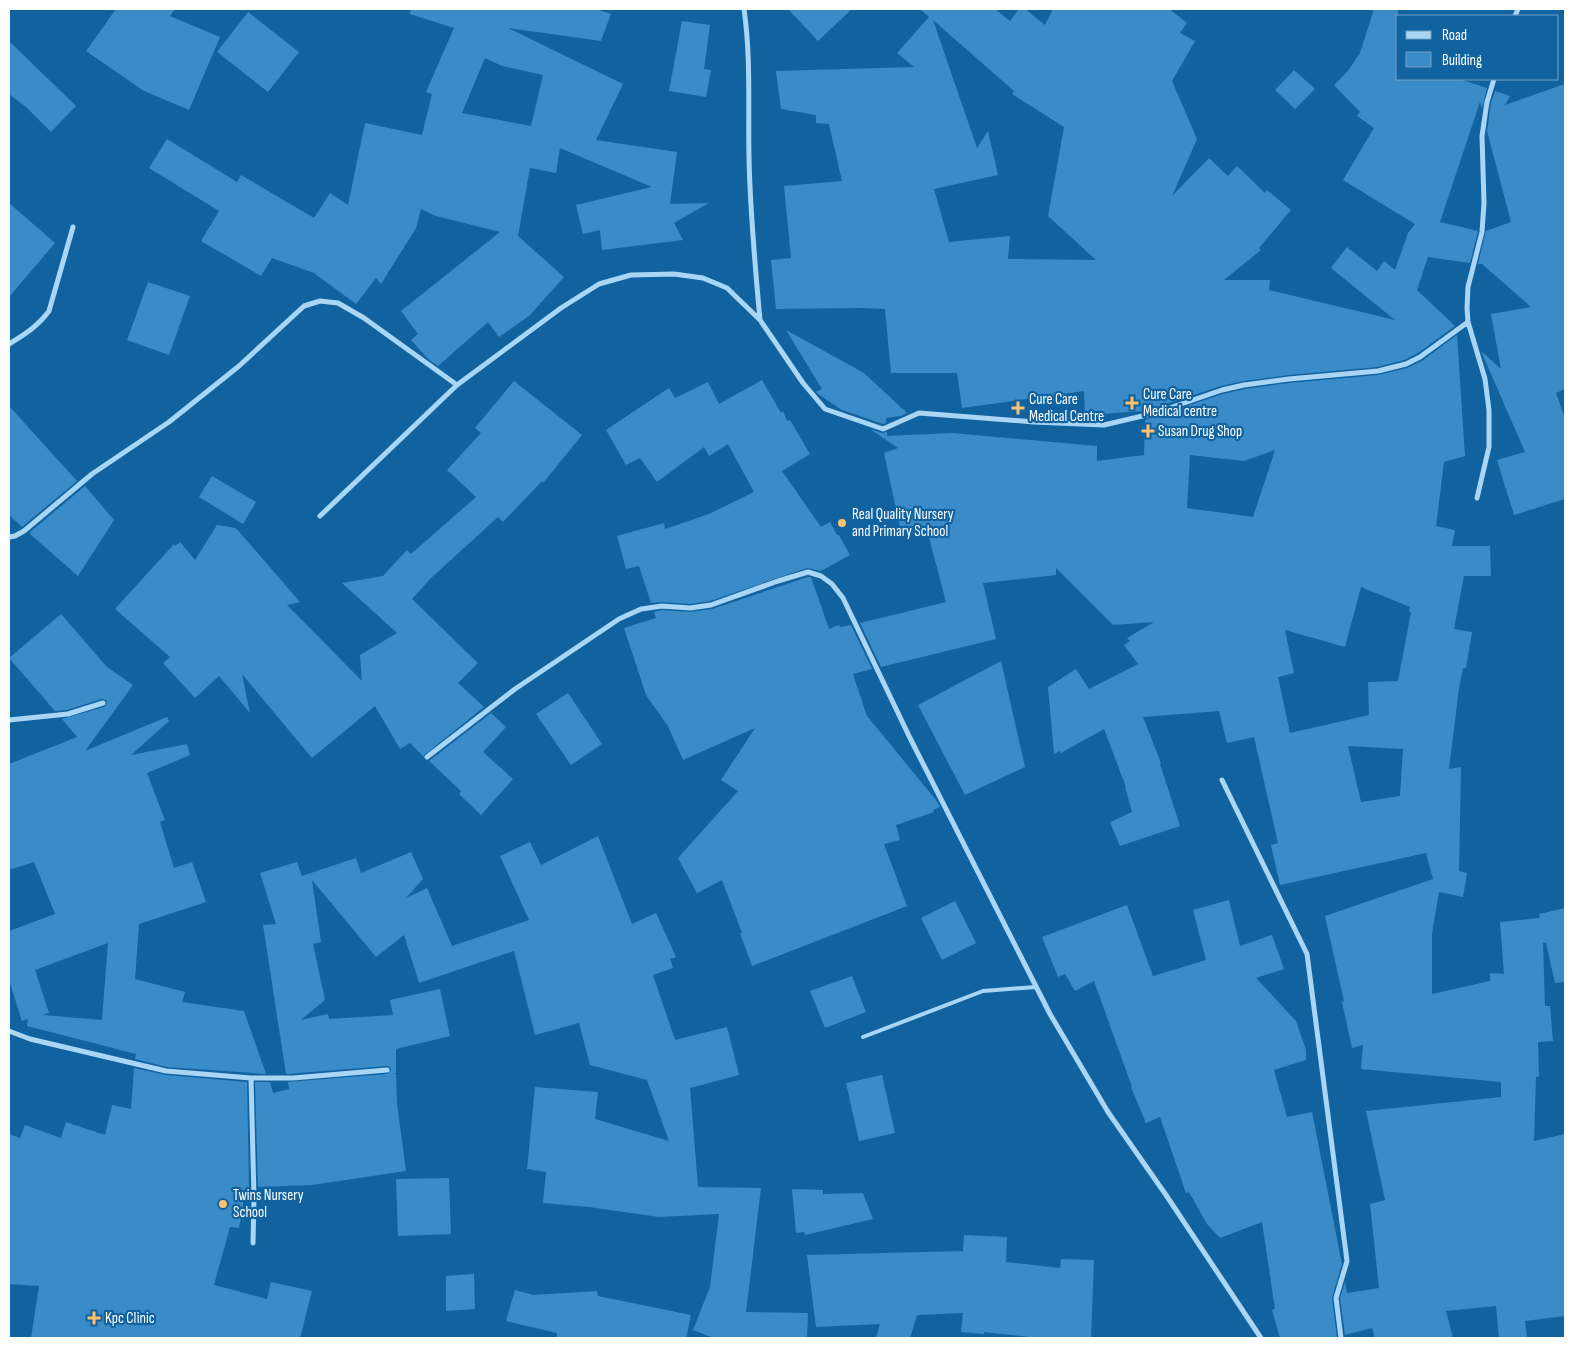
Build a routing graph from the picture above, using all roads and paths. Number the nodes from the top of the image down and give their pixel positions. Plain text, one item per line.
1 (744, 9) edge
2 (1494, 80) edge
3 (73, 227) dead end
4 (760, 320) junction
5 (1468, 322) junction
6 (9, 344) edge
7 (457, 385) junction
8 (1477, 498) dead end
9 (320, 516) dead end
10 (9, 536) edge
11 (103, 703) dead end
12 (9, 720) edge
13 (427, 757) dead end
14 (1222, 780) dead end
15 (1036, 987) junction
16 (9, 1031) edge
17 (863, 1037) dead end
18 (387, 1070) dead end
19 (251, 1078) junction
20 (253, 1243) dead end
21 (1261, 1338) edge
22 (1340, 1338) edge

1 - 4 street
2 - 5 street
3 - 6 street
4 - 5 street
4 - 7 street
5 - 8 street
7 - 9 street
7 - 10 street
11 - 12 street
13 - 15 street
14 - 22 street
15 - 17 lane
15 - 21 street
16 - 19 street
18 - 19 street
19 - 20 street

